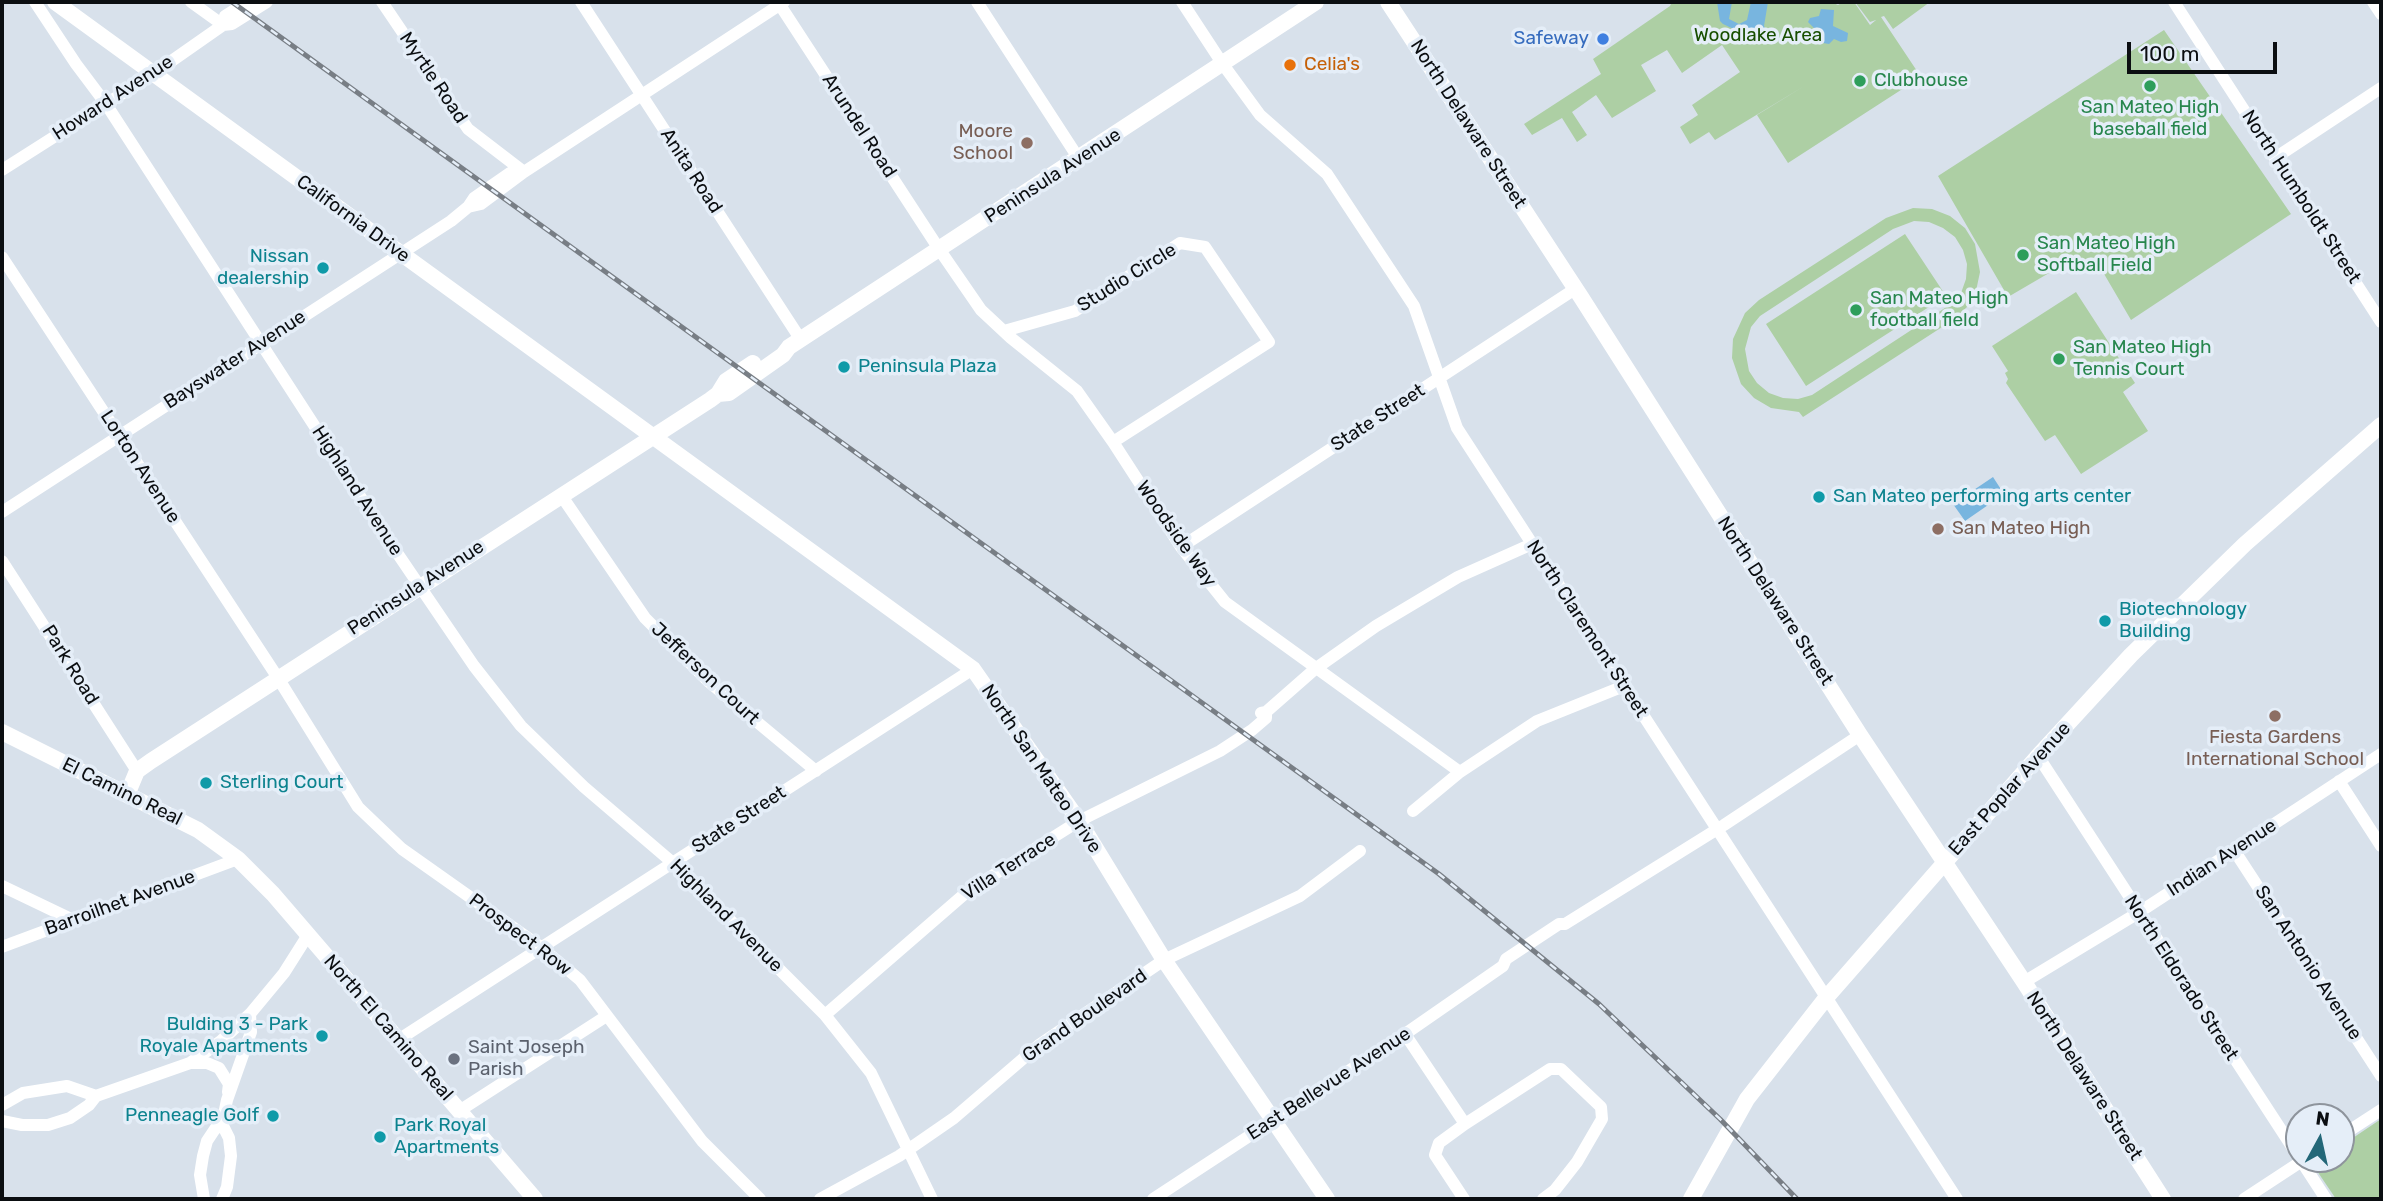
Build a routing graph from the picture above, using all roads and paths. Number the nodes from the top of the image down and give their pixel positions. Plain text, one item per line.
1 (36, 2) edge
2 (55, 2) edge
3 (191, 2) edge
4 (247, 2) edge
5 (267, 2) edge
6 (382, 2) edge
7 (581, 2) edge
8 (977, 2) edge
9 (1182, 2) edge
10 (1316, 2) edge
11 (1388, 2) edge
12 (2174, 2) edge
13 (2374, 2) edge
14 (781, 3) edge
15 (2381, 14) edge
16 (223, 25) junction
17 (1222, 64) junction
18 (153, 74) junction
19 (2381, 88) edge
20 (642, 95) junction
21 (106, 104) junction
22 (2275, 158) junction
23 (1079, 159) junction
24 (2, 170) edge
25 (524, 172) junction
26 (939, 249) junction
27 (401, 254) junction
28 (2, 257) edge
29 (1575, 289) junction
30 (2381, 322) edge
31 (1004, 331) junction
32 (261, 342) junction
33 (795, 343) junction
34 (1438, 378) junction
35 (2381, 425) edge
36 (119, 435) junction
37 (652, 436) junction
38 (1114, 442) junction
39 (561, 495) junction
40 (2, 512) edge
41 (1532, 544) junction
42 (1181, 547) junction
43 (2, 561) edge
44 (419, 586) junction
45 (974, 669) junction
46 (1315, 669) junction
47 (278, 678) junction
48 (1624, 686) junction
49 (2, 732) edge
50 (1860, 735) junction
51 (2381, 754) edge
52 (2038, 757) junction
53 (137, 771) junction
54 (816, 771) junction
55 (1460, 772) junction
56 (2339, 781) junction
57 (127, 795) junction
58 (1413, 811) dead end
59 (1079, 821) junction
60 (1717, 829) junction
61 (2381, 846) edge
62 (1360, 850) dead end
63 (2234, 850) junction
64 (239, 859) junction
65 (1945, 862) junction
66 (673, 863) junction
67 (2, 886) edge
68 (2138, 913) junction
69 (73, 920) junction
70 (308, 935) junction
71 (2, 947) edge
72 (542, 948) junction
73 (1164, 960) junction
74 (2024, 982) junction
75 (1826, 998) junction
76 (250, 1014) junction
77 (825, 1015) junction
78 (605, 1017) junction
79 (1405, 1034) junction
80 (398, 1040) junction
81 (190, 1063) junction
82 (2381, 1076) edge
83 (96, 1096) junction
84 (227, 1100) junction
85 (2, 1105) edge
86 (2381, 1110) edge
87 (459, 1111) junction
88 (2, 1121) edge
89 (1272, 1121) junction
90 (222, 1124) junction
91 (1465, 1124) junction
92 (2355, 1127) edge
93 (2285, 1134) edge
94 (908, 1150) junction
95 (2285, 1173) edge
96 (2310, 1173) edge
97 (1559, 1195) edge
98 (531, 1197) edge
99 (1695, 1198) edge
100 (204, 1199) edge
101 (222, 1199) edge
102 (760, 1199) edge
103 (820, 1199) edge
104 (932, 1199) edge
105 (1153, 1199) edge
106 (1327, 1199) edge
107 (1464, 1199) edge
108 (1543, 1199) edge
109 (1957, 1199) edge
110 (2163, 1199) edge
111 (2244, 1199) edge
112 (2326, 1199) edge

1 - 21 street, Highland Avenue
2 - 18 main road, California Drive
3 - 16 street
4 - 16 street, Howard Avenue
5 - 16 street, Howard Avenue
6 - 25 street, Myrtle Road
7 - 20 street, Anita Road
8 - 23 street
9 - 17 street, North Claremont Street
10 - 17 main road, Peninsula Avenue
11 - 29 main road, North Delaware Street
12 - 22 street, North Humboldt Street
13 - 15 street
14 - 20 street, Bayswater Avenue
14 - 26 street, Arundel Road
16 - 18 street, Howard Avenue
17 - 23 main road, Peninsula Avenue
17 - 34 street, North Claremont Street
18 - 21 street, Howard Avenue
18 - 27 main road, California Drive
19 - 22 street
20 - 25 street, Bayswater Avenue
20 - 33 street, Anita Road
21 - 24 street, Howard Avenue
21 - 32 street, Highland Avenue
22 - 30 street, North Humboldt Street
23 - 26 main road, Peninsula Avenue
25 - 27 street, Bayswater Avenue
26 - 31 street, Woodside Way
26 - 33 main road, Peninsula Avenue
27 - 32 street, Bayswater Avenue
27 - 37 main road, California Drive
28 - 36 street, Lorton Avenue
29 - 34 street, State Street
29 - 50 main road, North Delaware Street
31 - 38 street, Woodside Way
31 - 38 street, Studio Circle
32 - 36 street, Bayswater Avenue
32 - 44 street, Highland Avenue
33 - 37 main road, Peninsula Avenue
34 - 41 street, North Claremont Street
34 - 42 street, State Street
35 - 52 main road, East Poplar Avenue
36 - 40 street, Bayswater Avenue
36 - 47 street, Lorton Avenue
37 - 39 main road, Peninsula Avenue
37 - 45 main road, North San Mateo Drive
38 - 42 street, Woodside Way
39 - 44 main road, Peninsula Avenue
39 - 54 street, Jefferson Court
41 - 46 street, Villa Terrace
41 - 48 street, North Claremont Street
42 - 46 street, Woodside Way
43 - 53 street, Park Road
44 - 47 main road, Peninsula Avenue
44 - 66 street, Highland Avenue
45 - 54 street, State Street
45 - 59 main road, North San Mateo Drive
46 - 55 street, Woodside Way
46 - 59 street, Villa Terrace
47 - 53 main road, Peninsula Avenue
47 - 72 street, Prospect Row
48 - 55 street
48 - 60 street, North Claremont Street
49 - 57 main road, El Camino Real
50 - 60 street, East Bellevue Avenue
50 - 65 main road, North Delaware Street
51 - 56 street, Indian Avenue
52 - 65 main road, East Poplar Avenue
52 - 68 street, North Eldorado Street
53 - 57 main road
54 - 66 street, State Street
55 - 58 street
56 - 61 street
56 - 63 street, Indian Avenue
57 - 64 main road, El Camino Real
59 - 73 main road, North San Mateo Drive
59 - 77 street, Villa Terrace
60 - 75 street, North Claremont Street
60 - 79 street, East Bellevue Avenue
62 - 73 street, Grand Boulevard
63 - 68 street, Indian Avenue
63 - 82 street, San Antonio Avenue
64 - 69 street, Barroilhet Avenue
64 - 70 main road, North El Camino Real
65 - 74 main road, North Delaware Street
65 - 75 main road, East Poplar Avenue
66 - 72 street, State Street
66 - 77 street, Highland Avenue
67 - 69 street
68 - 74 street, Indian Avenue
68 - 93 street, North Eldorado Street
69 - 71 street, Barroilhet Avenue
70 - 76 street
70 - 80 main road, North El Camino Real
72 - 78 street, Prospect Row
72 - 80 street, State Street
73 - 89 main road, North San Mateo Drive
73 - 94 street, Grand Boulevard
74 - 110 main road, North Delaware Street
75 - 99 main road, East Poplar Avenue
75 - 109 street, North Claremont Street
76 - 81 street
76 - 84 street
77 - 94 street, Highland Avenue
78 - 87 street
78 - 102 street, Prospect Row
79 - 89 street, East Bellevue Avenue
79 - 91 street
80 - 87 main road, North El Camino Real
81 - 83 street
81 - 84 street
83 - 85 street
83 - 88 street
84 - 90 street
86 - 92 street
87 - 98 main road, North El Camino Real
89 - 105 street, East Bellevue Avenue
89 - 106 main road, North San Mateo Drive
90 - 100 street
90 - 101 street
91 - 97 street
91 - 107 street
94 - 103 street, Grand Boulevard
94 - 104 street, Highland Avenue
95 - 111 street
96 - 112 street, North Eldorado Street
97 - 108 street

